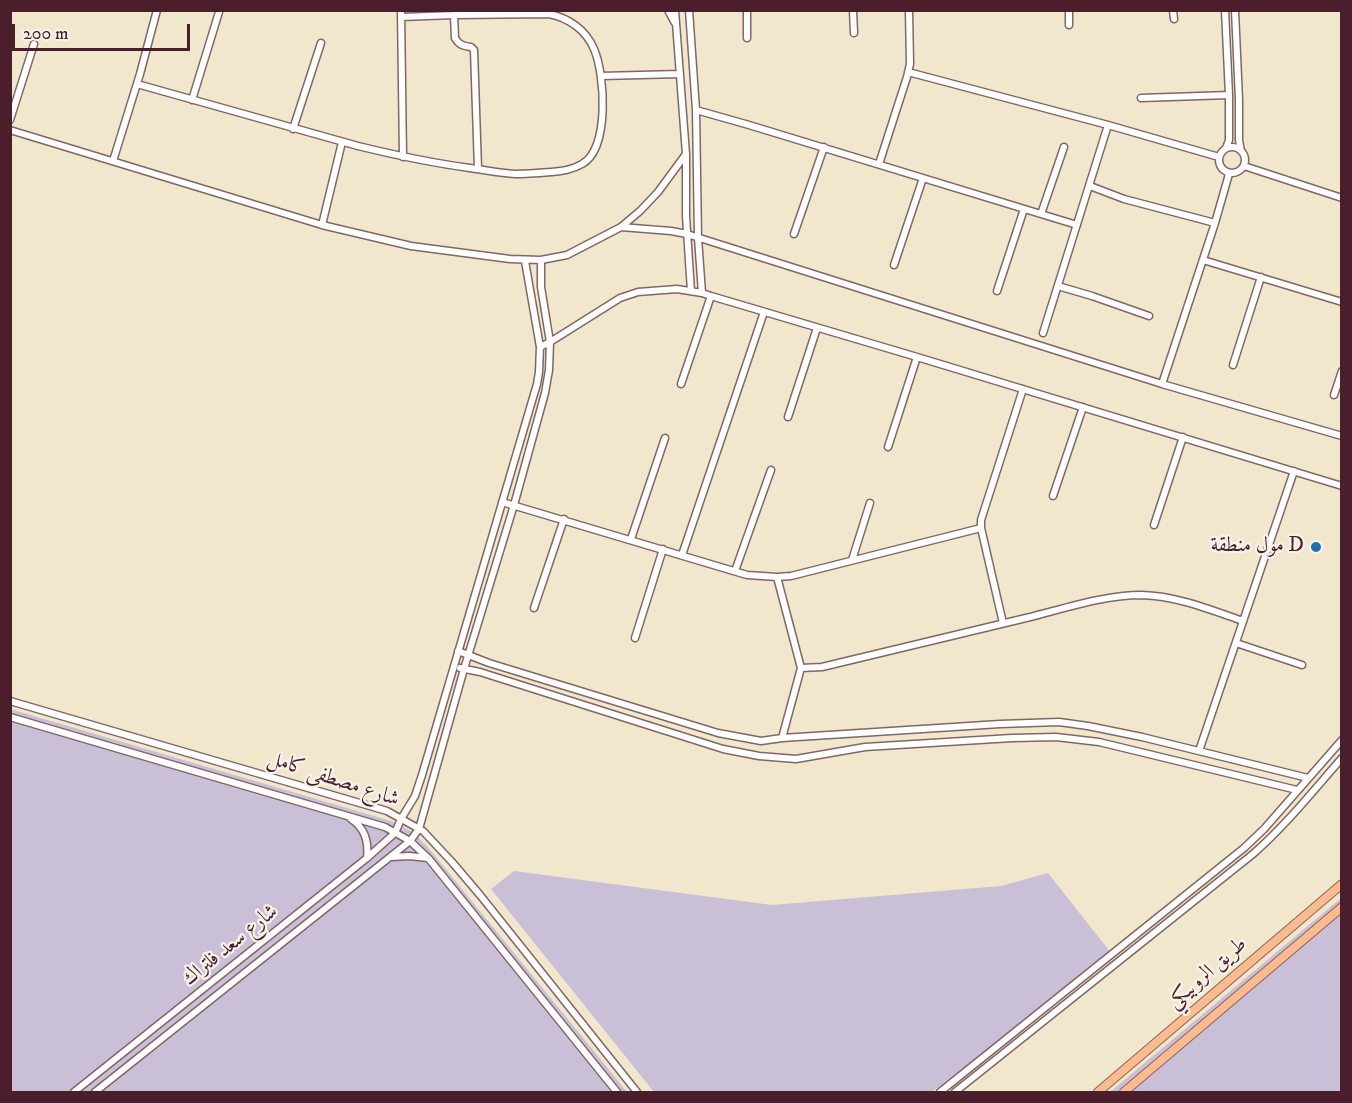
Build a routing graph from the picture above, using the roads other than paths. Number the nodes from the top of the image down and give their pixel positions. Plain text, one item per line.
1 (156, 10) edge
2 (668, 10) edge
3 (675, 10) edge
4 (688, 10) edge
5 (747, 10) edge
6 (853, 10) edge
7 (909, 10) edge
8 (1069, 10) edge
9 (1173, 10) edge
10 (1225, 10) edge
11 (1234, 10) edge
12 (219, 12) dead end
13 (401, 14) edge
14 (454, 15) junction
15 (1174, 19) dead end
16 (1069, 25) dead end
17 (676, 26) junction
18 (854, 33) dead end
19 (747, 38) dead end
20 (34, 44) dead end
21 (321, 44) dead end
22 (908, 72) junction
23 (680, 74) junction
24 (601, 76) junction
25 (137, 84) junction
26 (1229, 96) junction
27 (1141, 98) dead end
28 (192, 100) junction
29 (696, 110) junction
30 (10, 120) edge
31 (1108, 125) junction
32 (293, 129) junction
33 (10, 130) edge
34 (342, 142) junction
35 (824, 147) junction
36 (1064, 147) dead end
37 (1226, 148) junction
38 (1241, 151) junction
39 (686, 154) junction
40 (403, 157) junction
41 (1219, 157) junction
42 (113, 161) junction
43 (879, 164) junction
44 (1244, 166) junction
45 (478, 169) junction
46 (1229, 174) junction
47 (923, 178) junction
48 (1090, 186) junction
49 (1341, 198) edge
50 (1024, 209) junction
51 (1041, 214) junction
52 (1215, 223) junction
53 (322, 225) junction
54 (1077, 225) junction
55 (621, 227) junction
56 (687, 234) junction
57 (794, 234) dead end
58 (698, 238) junction
59 (541, 260) junction
60 (1203, 260) junction
61 (525, 261) junction
62 (894, 265) dead end
63 (1261, 278) junction
64 (1058, 286) junction
65 (691, 291) junction
66 (997, 291) dead end
67 (702, 293) junction
68 (711, 297) junction
69 (1341, 302) edge
70 (764, 312) junction
71 (1149, 316) dead end
72 (817, 328) junction
73 (1043, 333) dead end
74 (550, 342) junction
75 (540, 346) junction
76 (917, 357) junction
77 (1233, 365) dead end
78 (1341, 371) edge
79 (681, 384) dead end
80 (1162, 384) junction
81 (1023, 389) junction
82 (1334, 395) dead end
83 (1083, 407) junction
84 (788, 417) dead end
85 (1341, 436) edge
86 (1183, 437) junction
87 (664, 438) dead end
88 (888, 447) dead end
89 (771, 470) dead end
90 (1294, 471) junction
91 (1341, 486) edge
92 (1053, 496) dead end
93 (502, 502) junction
94 (870, 503) dead end
95 (514, 505) junction
96 (564, 519) junction
97 (1154, 525) dead end
98 (981, 528) junction
99 (631, 539) junction
100 (663, 549) junction
101 (682, 555) junction
102 (852, 560) junction
103 (735, 571) junction
104 (777, 577) junction
105 (534, 608) dead end
106 (1243, 621) junction
107 (1002, 623) junction
108 (635, 638) dead end
109 (1236, 644) junction
110 (458, 651) junction
111 (469, 654) junction
112 (1302, 664) dead end
113 (454, 666) junction
114 (801, 668) junction
115 (464, 669) junction
116 (10, 701) edge
117 (10, 717) edge
118 (782, 738) junction
119 (1341, 740) edge
120 (1199, 751) junction
121 (1341, 758) edge
122 (422, 775) junction
123 (433, 778) junction
124 (1308, 778) junction
125 (1297, 790) junction
126 (348, 817) junction
127 (401, 819) junction
128 (419, 829) junction
129 (395, 833) junction
130 (410, 841) junction
131 (390, 857) junction
132 (367, 858) junction
133 (429, 858) junction
134 (334, 884) junction
135 (1341, 884) edge
136 (320, 895) junction
137 (343, 895) junction
138 (329, 906) junction
139 (1341, 907) edge
140 (167, 1018) junction
141 (155, 1028) junction
142 (175, 1028) junction
143 (163, 1038) junction
144 (74, 1092) edge
145 (95, 1092) edge
146 (617, 1092) edge
147 (637, 1092) edge
148 (940, 1092) edge
149 (956, 1092) edge
150 (1098, 1092) edge
151 (1124, 1092) edge

1 - 25 street
2 - 17 street
3 - 17 street
4 - 29 street
5 - 19 street
6 - 18 street
7 - 22 street
8 - 16 street
9 - 15 street
10 - 26 street
11 - 38 street
12 - 28 street
13 - 14 street
13 - 40 street
14 - 24 street
14 - 45 street
17 - 23 street
20 - 30 street
21 - 32 street
22 - 31 street
22 - 43 street
23 - 24 street
23 - 39 street
24 - 45 street
25 - 28 street
25 - 42 street
26 - 27 street
26 - 37 street
28 - 32 street
29 - 35 street
29 - 58 street
31 - 41 street
31 - 48 street
32 - 34 street
33 - 42 street
34 - 40 street
34 - 53 street
35 - 43 street
35 - 57 street
36 - 51 street
37 - 38 street
37 - 41 street
38 - 44 street
39 - 55 street
39 - 56 street
40 - 45 street
41 - 46 street
42 - 53 street
43 - 47 street
44 - 46 street
44 - 49 street
46 - 52 street
47 - 50 street
47 - 62 street
48 - 52 street
48 - 54 street
50 - 51 street
50 - 66 street
51 - 54 street
52 - 60 street
53 - 61 street
54 - 64 street
55 - 56 street
55 - 59 street
56 - 58 street
56 - 65 street
58 - 67 street
58 - 80 street
59 - 61 street
59 - 74 street
60 - 63 street
60 - 80 street
61 - 75 street, شارع سعد فلتراك
63 - 69 street
63 - 77 street
64 - 71 street
64 - 73 street
65 - 67 street
65 - 74 street
67 - 68 street
68 - 70 street
68 - 79 street
70 - 72 street
70 - 101 street
72 - 76 street
72 - 84 street
74 - 75 street
74 - 95 street
75 - 93 street, شارع سعد فلتراك
76 - 81 street
76 - 88 street
78 - 82 street
80 - 85 street
81 - 83 street
81 - 98 street
83 - 86 street
83 - 92 street
86 - 90 street
86 - 97 street
87 - 99 street
89 - 103 street
90 - 91 street
90 - 106 street
93 - 95 street
93 - 110 street, شارع سعد فلتراك
94 - 102 street
95 - 96 street
95 - 111 street
96 - 99 street
96 - 105 street
98 - 102 street
98 - 107 street
99 - 100 street
100 - 101 street
100 - 108 street
101 - 103 street
102 - 104 street
103 - 104 street
104 - 114 street
106 - 107 street
106 - 109 street
107 - 114 street
109 - 112 street
109 - 120 street
110 - 111 street
110 - 113 street, شارع سعد فلتراك
111 - 115 street
111 - 118 street
113 - 115 street
113 - 122 street, شارع سعد فلتراك
114 - 118 street
115 - 123 street
115 - 125 street
116 - 127 street, شارع مصطفى كامل
117 - 126 street, شارع مصطفى كامل
118 - 120 street
119 - 124 street
120 - 124 street
121 - 149 street
122 - 123 street
122 - 127 street, شارع سعد فلتراك
123 - 128 street
124 - 125 street
125 - 148 street
126 - 129 street, شارع مصطفى كامل
126 - 132 street
127 - 128 street, شارع مصطفى كامل
127 - 129 street, شارع سعد فلتراك
128 - 130 street, شارع سعد فلتراك
128 - 147 street, شارع مصطفى كامل
129 - 130 street, شارع مصطفى كامل
129 - 132 street, شارع سعد فلتراك
130 - 131 street, شارع سعد فلتراك
130 - 133 street, شارع مصطفى كامل
131 - 133 street
131 - 137 street, شارع سعد فلتراك
132 - 134 street, شارع سعد فلتراك
133 - 146 street, شارع مصطفى كامل
134 - 136 street, شارع سعد فلتراك
134 - 137 street
135 - 150 main road, طريق الروبيكي
136 - 138 street
136 - 140 street, شارع سعد فلتراك
137 - 138 street, شارع سعد فلتراك
138 - 142 street, شارع سعد فلتراك
139 - 151 main road, طريق الروبيكي
140 - 141 street, شارع سعد فلتراك
140 - 142 street
141 - 143 street
141 - 144 street, شارع سعد فلتراك
142 - 143 street, شارع سعد فلتراك
143 - 145 street, شارع سعد فلتراك

